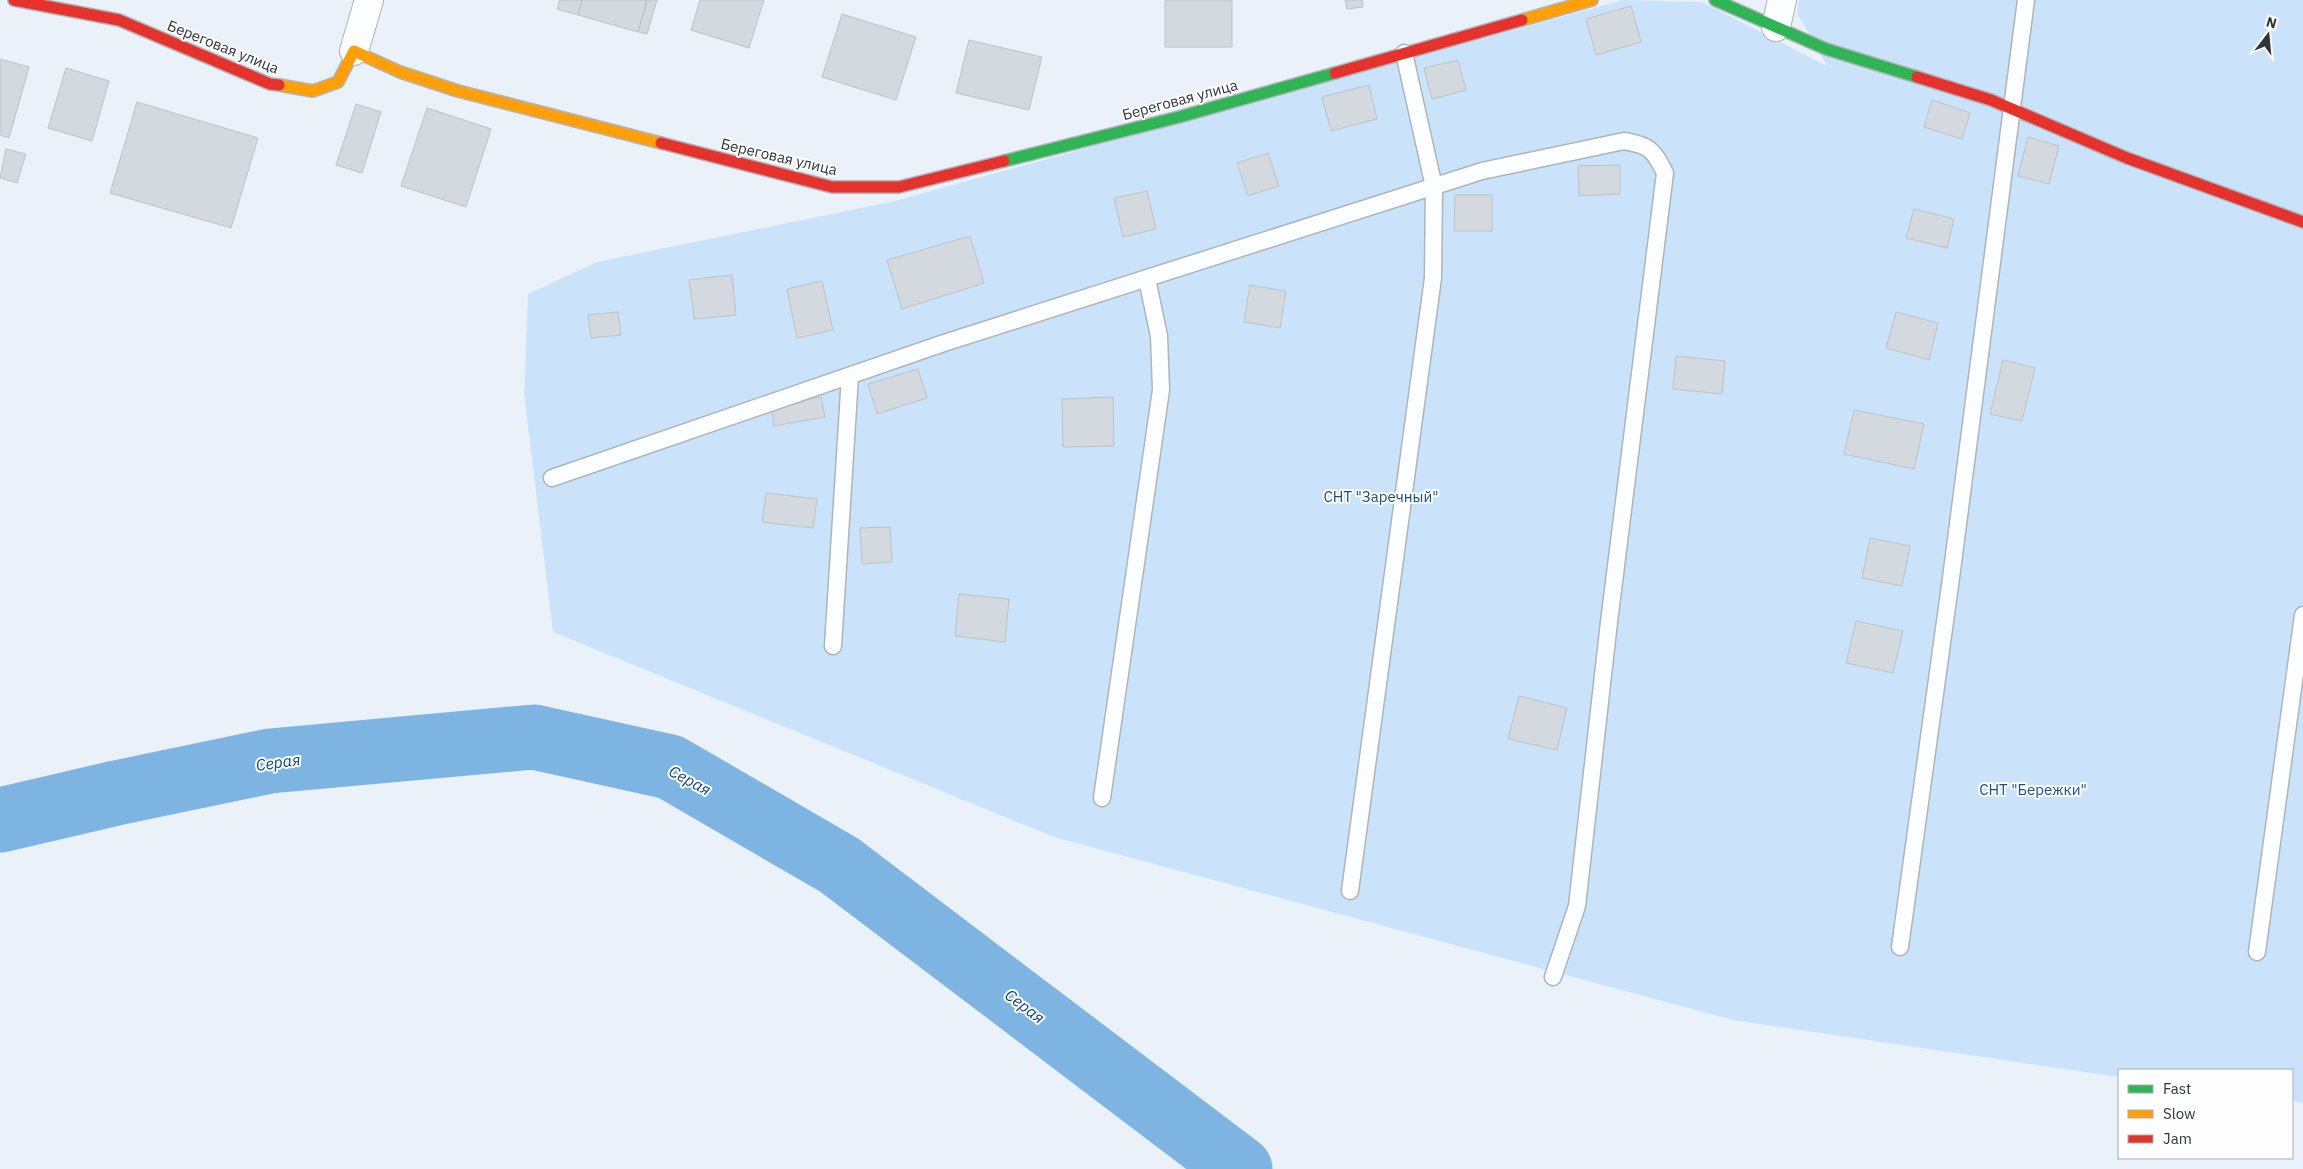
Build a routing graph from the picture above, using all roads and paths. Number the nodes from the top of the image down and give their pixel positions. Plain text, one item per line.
1 (14, 0) edge
2 (369, 0) edge
3 (1592, 0) edge
4 (1715, 0) edge
5 (1782, 0) edge
6 (2026, 0) edge
7 (1776, 27) junction
8 (354, 52) junction
9 (1404, 54) junction
10 (2012, 110) junction
11 (1434, 187) junction
12 (2303, 222) edge
13 (1147, 279) junction
14 (850, 376) junction
15 (552, 478) dead end
16 (2303, 615) edge
17 (833, 646) dead end
18 (1102, 798) dead end
19 (1350, 890) dead end
20 (1900, 947) dead end
21 (2258, 952) dead end
22 (1553, 978) dead end

1 - 8 street, Береговая улица
2 - 8 street
3 - 9 street, Береговая улица
4 - 7 street
5 - 7 street
6 - 10 lane
7 - 10 street
8 - 9 street, Береговая улица
9 - 11 lane
10 - 12 street
10 - 20 lane
11 - 13 lane
11 - 19 lane
11 - 22 lane
13 - 14 lane
13 - 18 lane
14 - 15 lane
14 - 17 lane
16 - 21 lane

